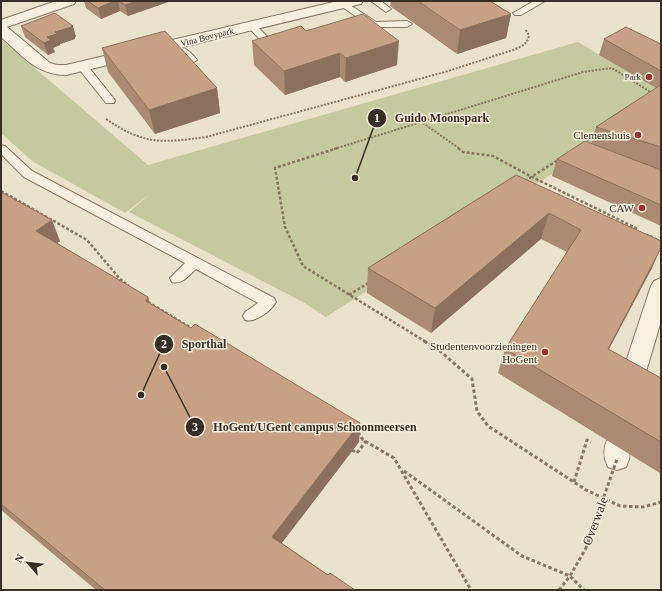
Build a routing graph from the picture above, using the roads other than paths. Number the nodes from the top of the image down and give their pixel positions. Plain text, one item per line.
1 (69, 1) edge
2 (375, 1) edge
3 (541, 1) edge
4 (350, 2) edge
5 (386, 9) dead end
6 (518, 13) dead end
7 (407, 24) dead end
8 (1, 25) edge
9 (374, 25) junction
10 (252, 26) junction
11 (1, 29) edge
12 (360, 30) edge
13 (163, 48) junction
14 (286, 52) edge
15 (192, 60) edge
16 (83, 67) junction
17 (110, 101) dead end
18 (1, 148) edge
19 (195, 262) junction
20 (176, 278) dead end
21 (661, 286) edge
22 (250, 316) dead end
23 (628, 392) edge

1 - 8 street
2 - 5 lane
3 - 6 lane
4 - 9 lane
4 - 10 street, Vina Bovypark
7 - 9 lane
9 - 12 lane
10 - 13 street, Vina Bovypark
10 - 14 lane
11 - 16 street, Vina Bovypark
13 - 15 lane
13 - 16 street, Vina Bovypark
16 - 17 lane
18 - 19 lane
19 - 20 lane
19 - 22 lane
21 - 23 street

